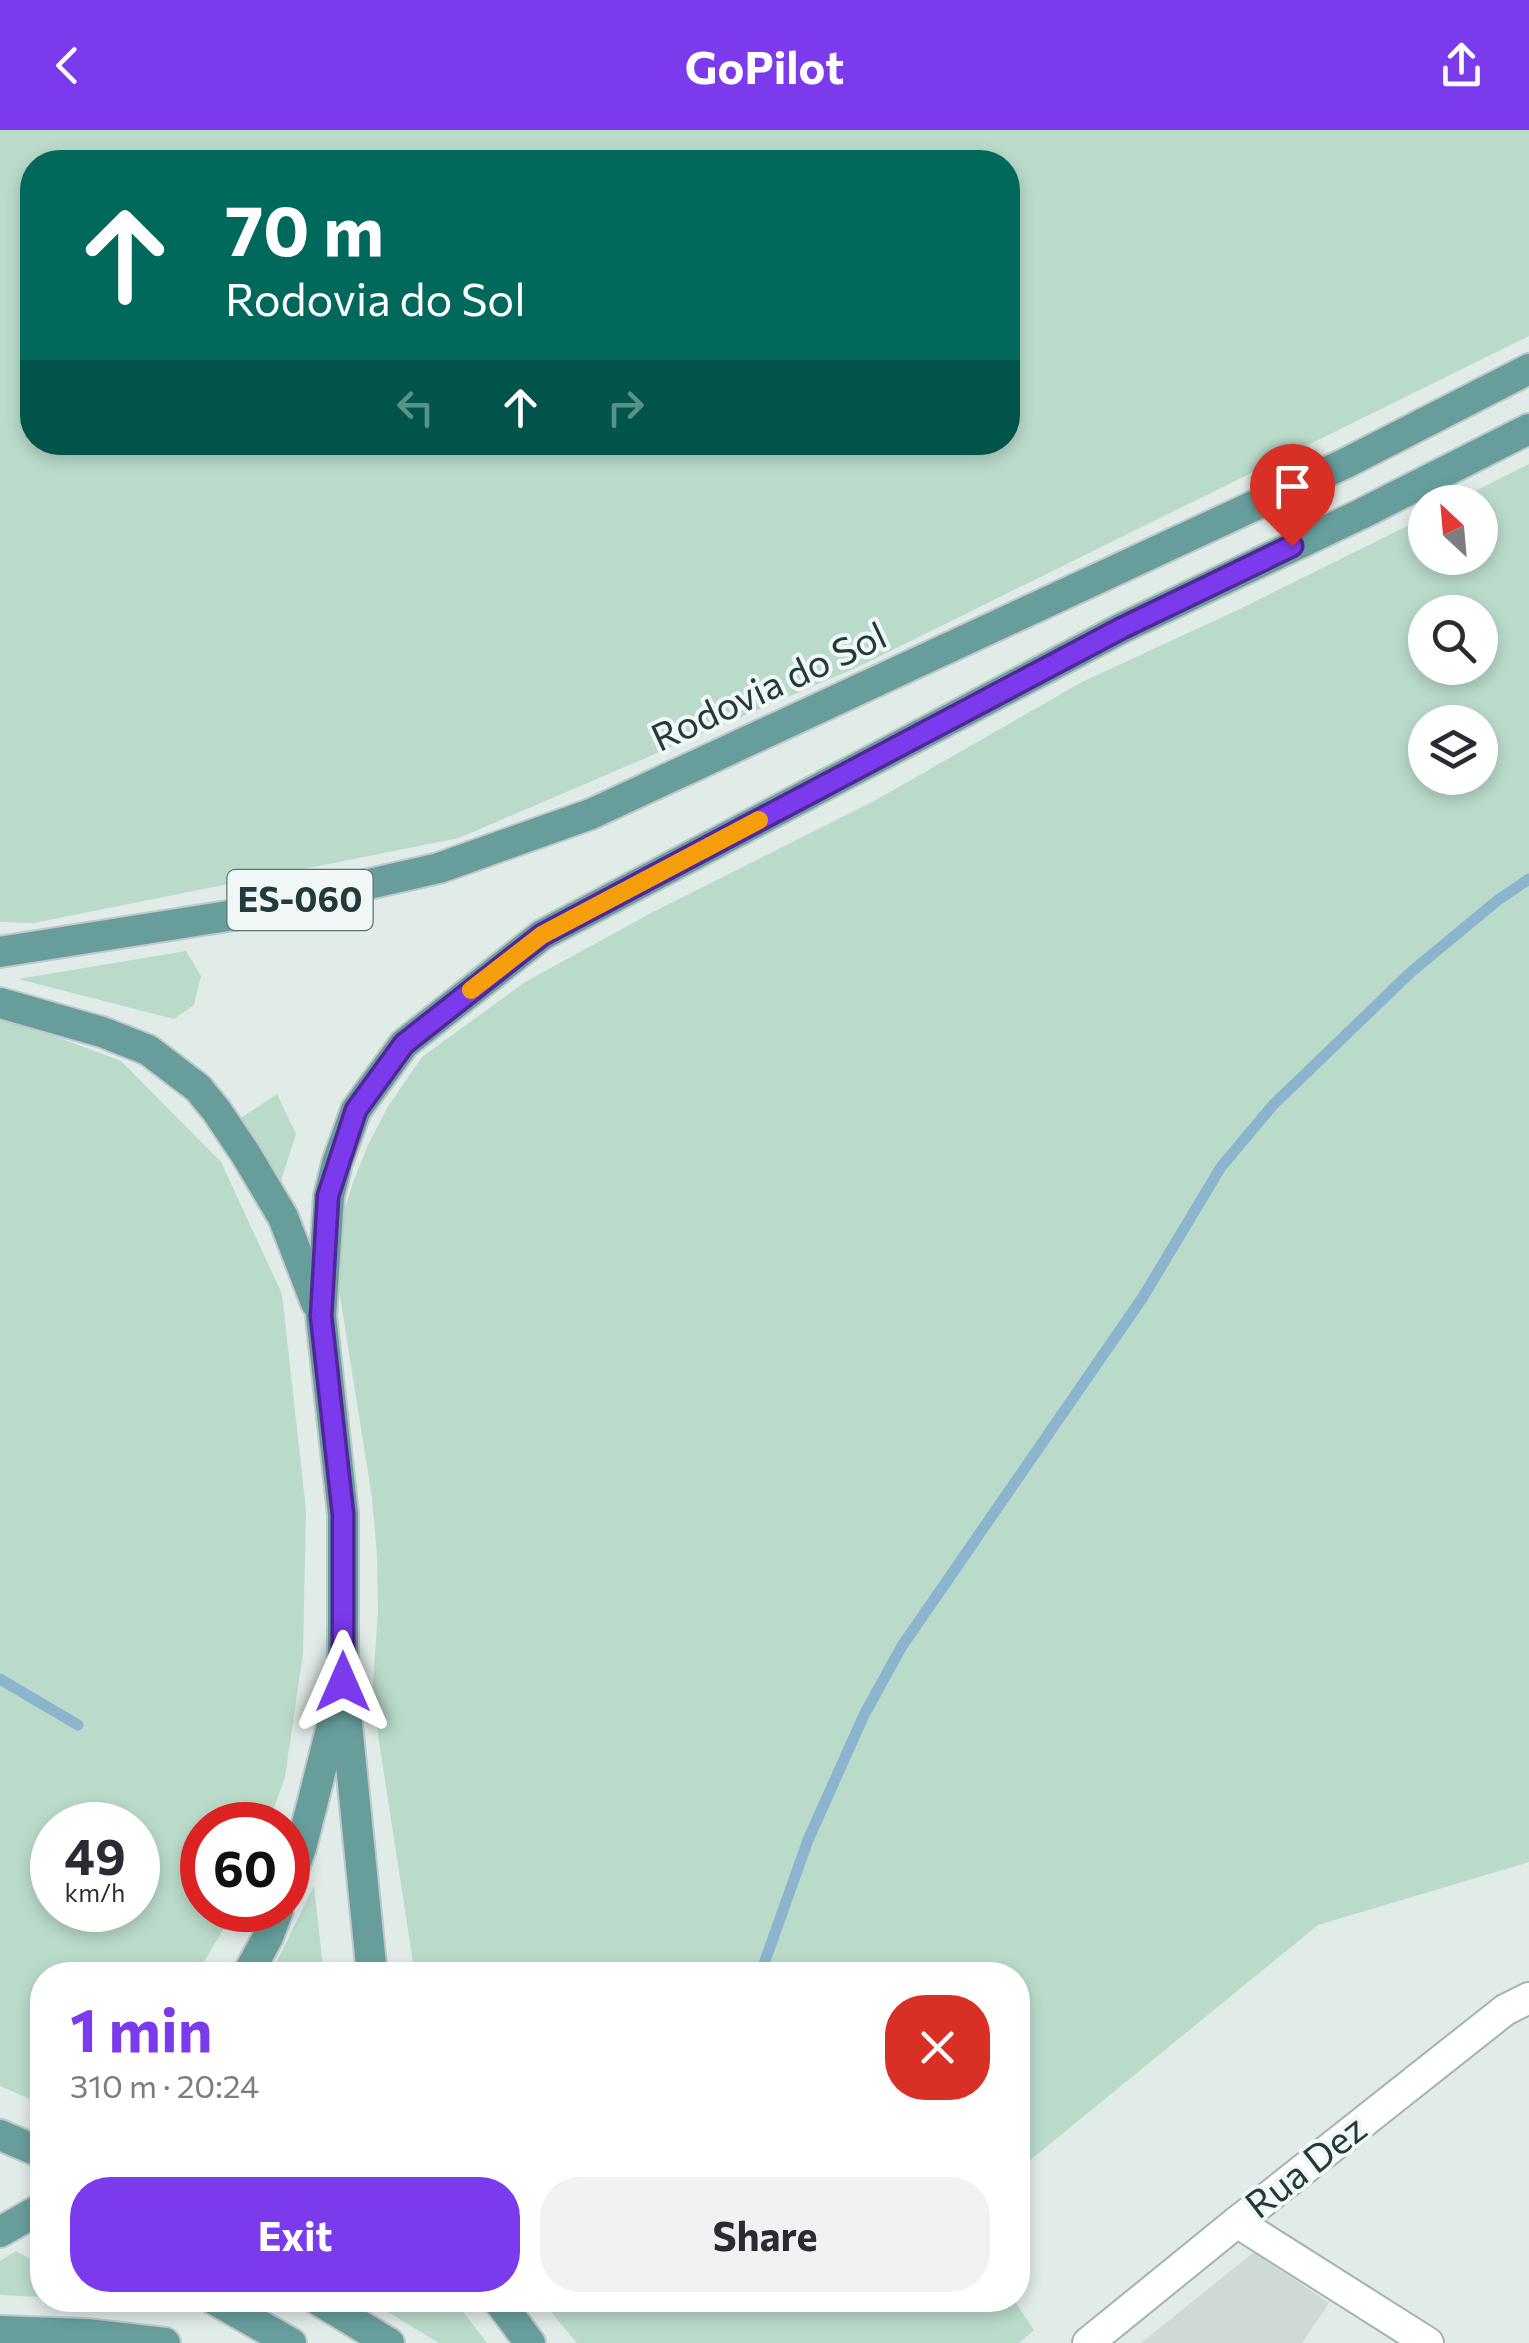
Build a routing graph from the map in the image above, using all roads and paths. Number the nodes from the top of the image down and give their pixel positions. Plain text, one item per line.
1 (1529, 369) edge
2 (1529, 429) edge
3 (0, 952) edge
4 (0, 1003) edge
5 (321, 1316) junction
6 (343, 1682) junction
7 (310, 1809) edge
8 (270, 1932) edge
9 (254, 1962) edge
10 (371, 1962) edge
11 (1529, 1998) edge
12 (0, 2135) edge
13 (30, 2148) edge
14 (0, 2202) edge
15 (30, 2212) edge
16 (30, 2219) edge
17 (1236, 2222) junction
18 (0, 2232) edge
19 (236, 2312) edge
20 (338, 2312) edge
21 (507, 2312) edge
22 (0, 2331) edge
23 (165, 2343) edge
24 (290, 2343) edge
25 (389, 2343) edge
26 (530, 2343) edge
27 (1088, 2343) edge
28 (1428, 2343) edge

1 - 3 main road, Rodovia do Sol / ES-060
2 - 5 main road
4 - 5 main road
5 - 6 main road
6 - 7 main road
6 - 10 main road
8 - 9 main road
11 - 17 street, Rua Dez
12 - 13 main road
14 - 15 main road
16 - 18 main road
17 - 27 street, Rua Dez
17 - 28 street
19 - 24 main road
20 - 25 main road
21 - 26 main road
22 - 23 main road

